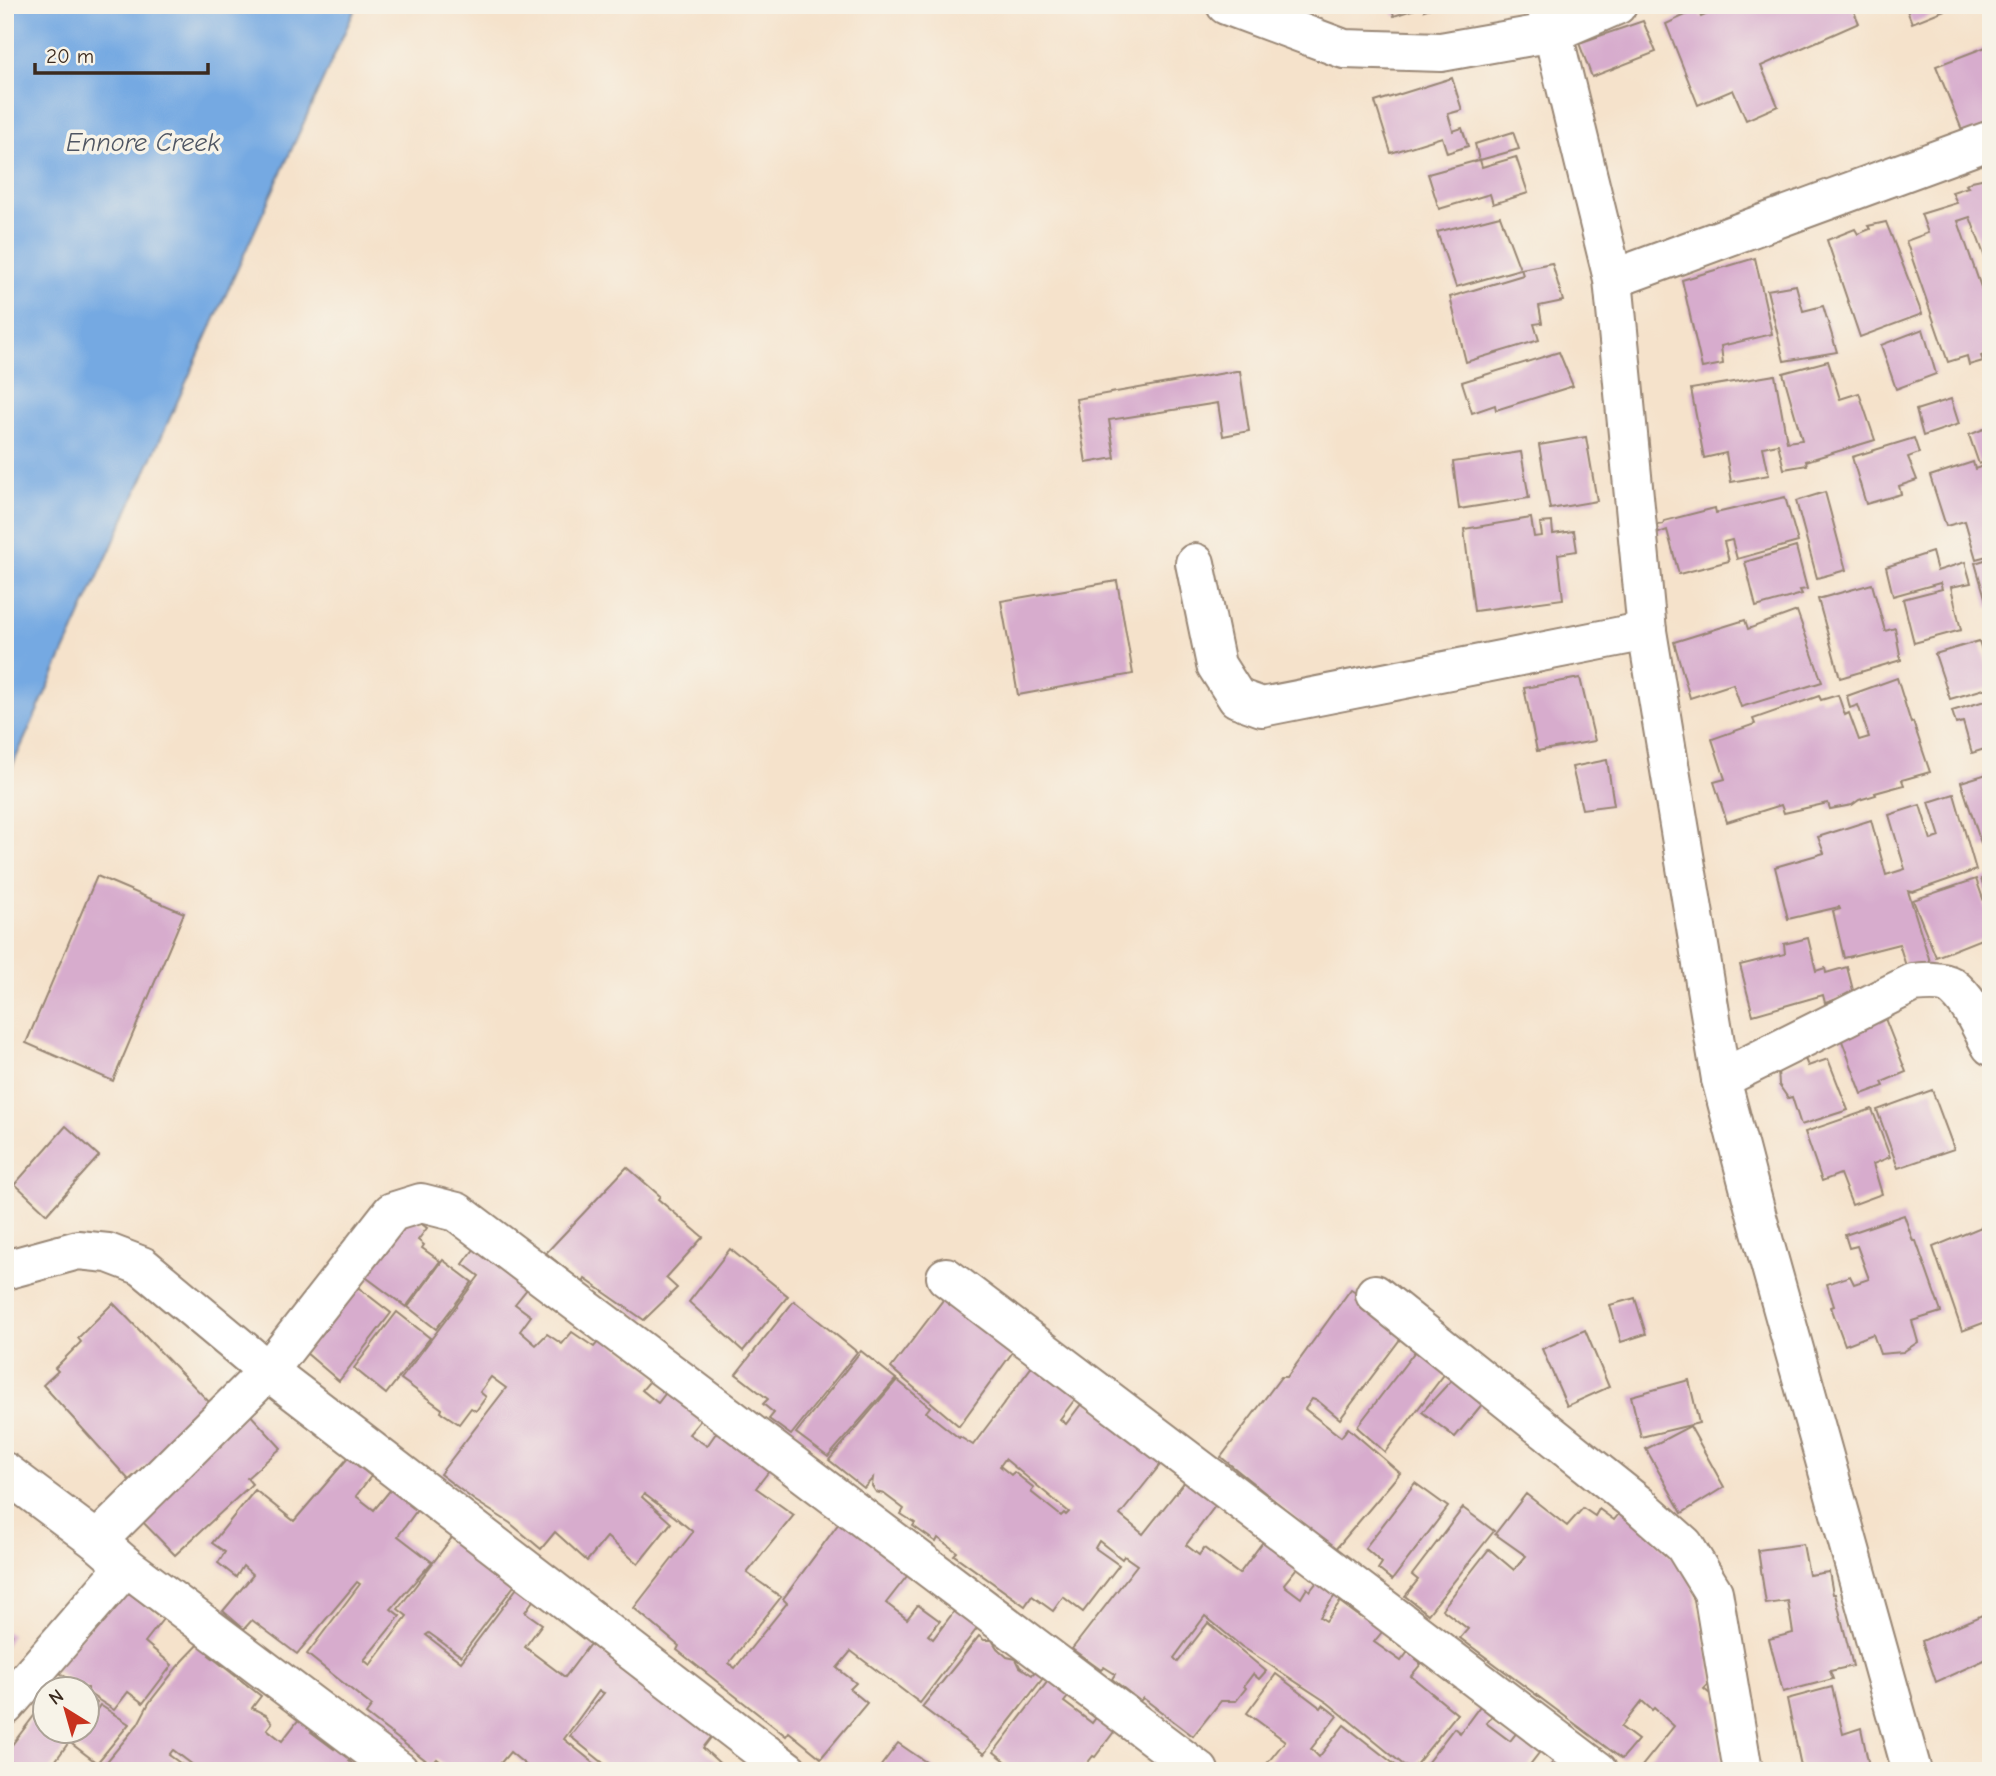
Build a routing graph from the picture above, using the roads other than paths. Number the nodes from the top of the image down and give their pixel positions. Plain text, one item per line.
1 (1226, 5) edge
2 (1617, 5) edge
3 (1550, 18) edge
4 (1991, 140) edge
5 (1613, 279) junction
6 (1195, 563) dead end
7 (1647, 631) junction
8 (1991, 1046) edge
9 (1721, 1079) junction
10 (5, 1270) edge
11 (946, 1277) dead end
12 (1375, 1294) dead end
13 (268, 1371) junction
14 (5, 1472) edge
15 (97, 1541) junction
16 (126, 1566) junction
17 (5, 1706) edge
18 (399, 1771) edge
19 (788, 1771) edge
20 (1199, 1771) edge
21 (1598, 1771) edge
22 (1743, 1771) edge
23 (1912, 1771) edge

1 - 3 street
2 - 3 street
3 - 5 street
4 - 5 street
5 - 7 street
6 - 7 street
7 - 9 street
8 - 9 street
9 - 23 street
10 - 13 street
11 - 21 street
12 - 22 street
13 - 15 street
13 - 19 street
13 - 20 street
14 - 15 street
15 - 16 street
16 - 17 street
16 - 18 street

